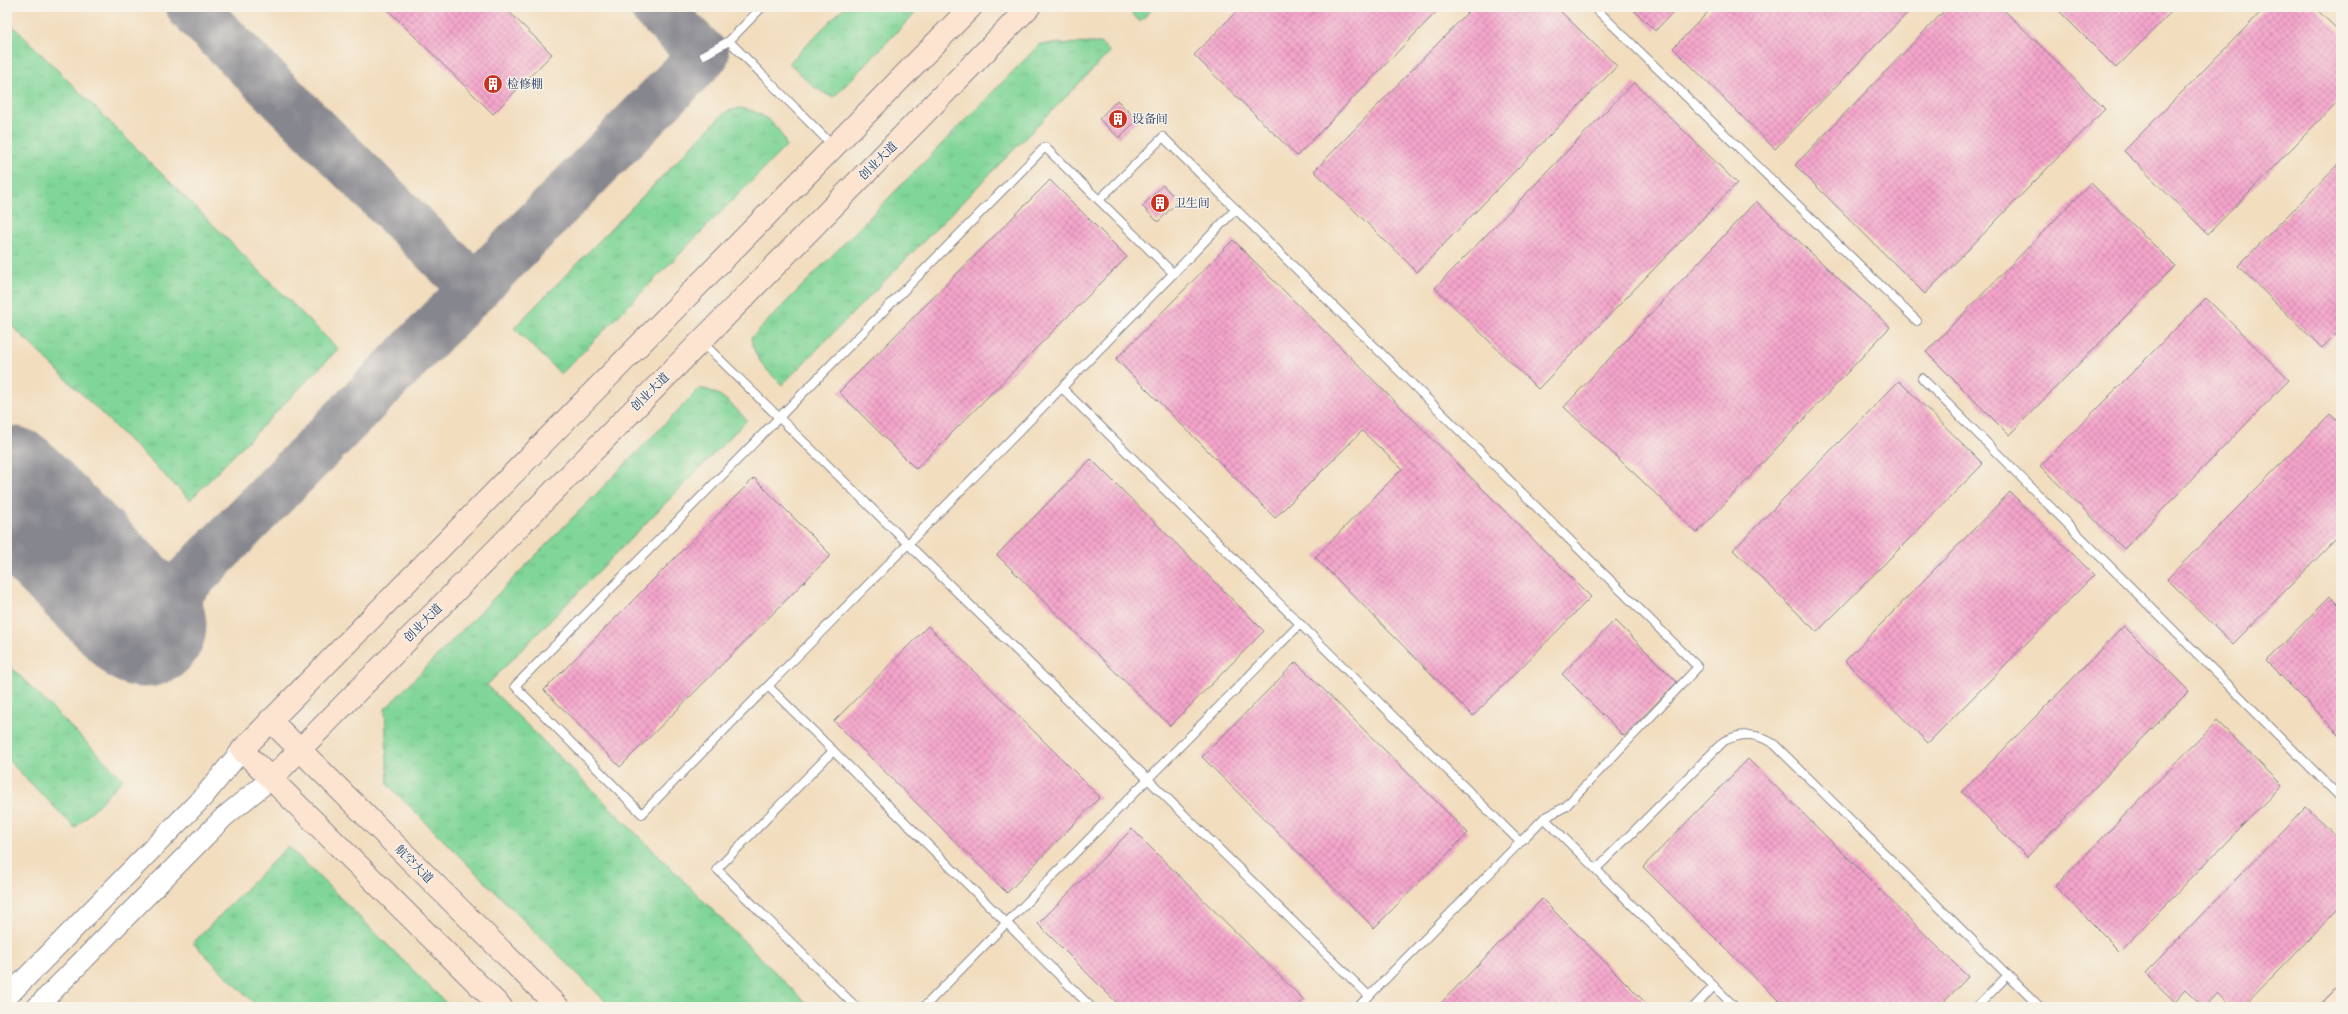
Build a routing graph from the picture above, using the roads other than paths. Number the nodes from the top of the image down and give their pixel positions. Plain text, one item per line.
1 (762, 7) edge
2 (971, 7) edge
3 (1029, 7) edge
4 (1594, 7) edge
5 (729, 41) junction
6 (704, 55) dead end
7 (834, 146) junction
8 (1099, 200) junction
9 (1236, 209) junction
10 (1174, 274) junction
11 (1917, 322) dead end
12 (701, 341) junction
13 (1922, 378) dead end
14 (1062, 388) junction
15 (779, 417) junction
16 (908, 544) junction
17 (1300, 624) junction
18 (768, 686) junction
19 (270, 720) junction
20 (242, 750) junction
21 (299, 750) junction
22 (833, 751) junction
23 (272, 778) junction
24 (1148, 779) junction
25 (2341, 798) edge
26 (1544, 818) junction
27 (1520, 842) junction
28 (1596, 870) junction
29 (1006, 923) junction
30 (2008, 975) junction
31 (1714, 986) junction
32 (1370, 996) junction
33 (7, 997) edge
34 (2341, 999) edge
35 (37, 1007) edge
36 (501, 1007) edge
37 (558, 1007) edge
38 (856, 1007) edge
39 (924, 1007) edge
40 (1091, 1007) edge
41 (1358, 1007) edge
42 (1694, 1007) edge
43 (1735, 1007) edge
44 (1977, 1007) edge
45 (2040, 1007) edge
46 (2333, 1007) edge

1 - 5 lane
2 - 7 main road
3 - 12 main road, 创业大道
4 - 11 lane
5 - 6 lane
5 - 7 lane
7 - 19 main road
8 - 9 lane
8 - 10 lane
8 - 15 lane
9 - 10 lane
9 - 26 lane
10 - 14 lane
12 - 15 lane
12 - 21 main road, 创业大道
13 - 25 lane
14 - 16 lane
14 - 17 lane
15 - 16 lane
15 - 18 lane
16 - 18 lane
16 - 24 lane
17 - 24 lane
17 - 27 lane
18 - 22 lane
19 - 20 main road
19 - 21 main road, 航空大道
20 - 23 main road
20 - 33 street
21 - 23 main road, 创业大道
21 - 37 main road, 航空大道
22 - 29 lane
22 - 38 lane
23 - 35 street
23 - 36 main road
24 - 29 lane
24 - 32 lane
26 - 27 lane
26 - 28 lane
27 - 32 lane
28 - 30 lane
28 - 31 lane
29 - 39 lane
29 - 40 lane
30 - 44 lane
30 - 45 lane
31 - 42 lane
31 - 43 lane
32 - 41 lane
34 - 46 main road

